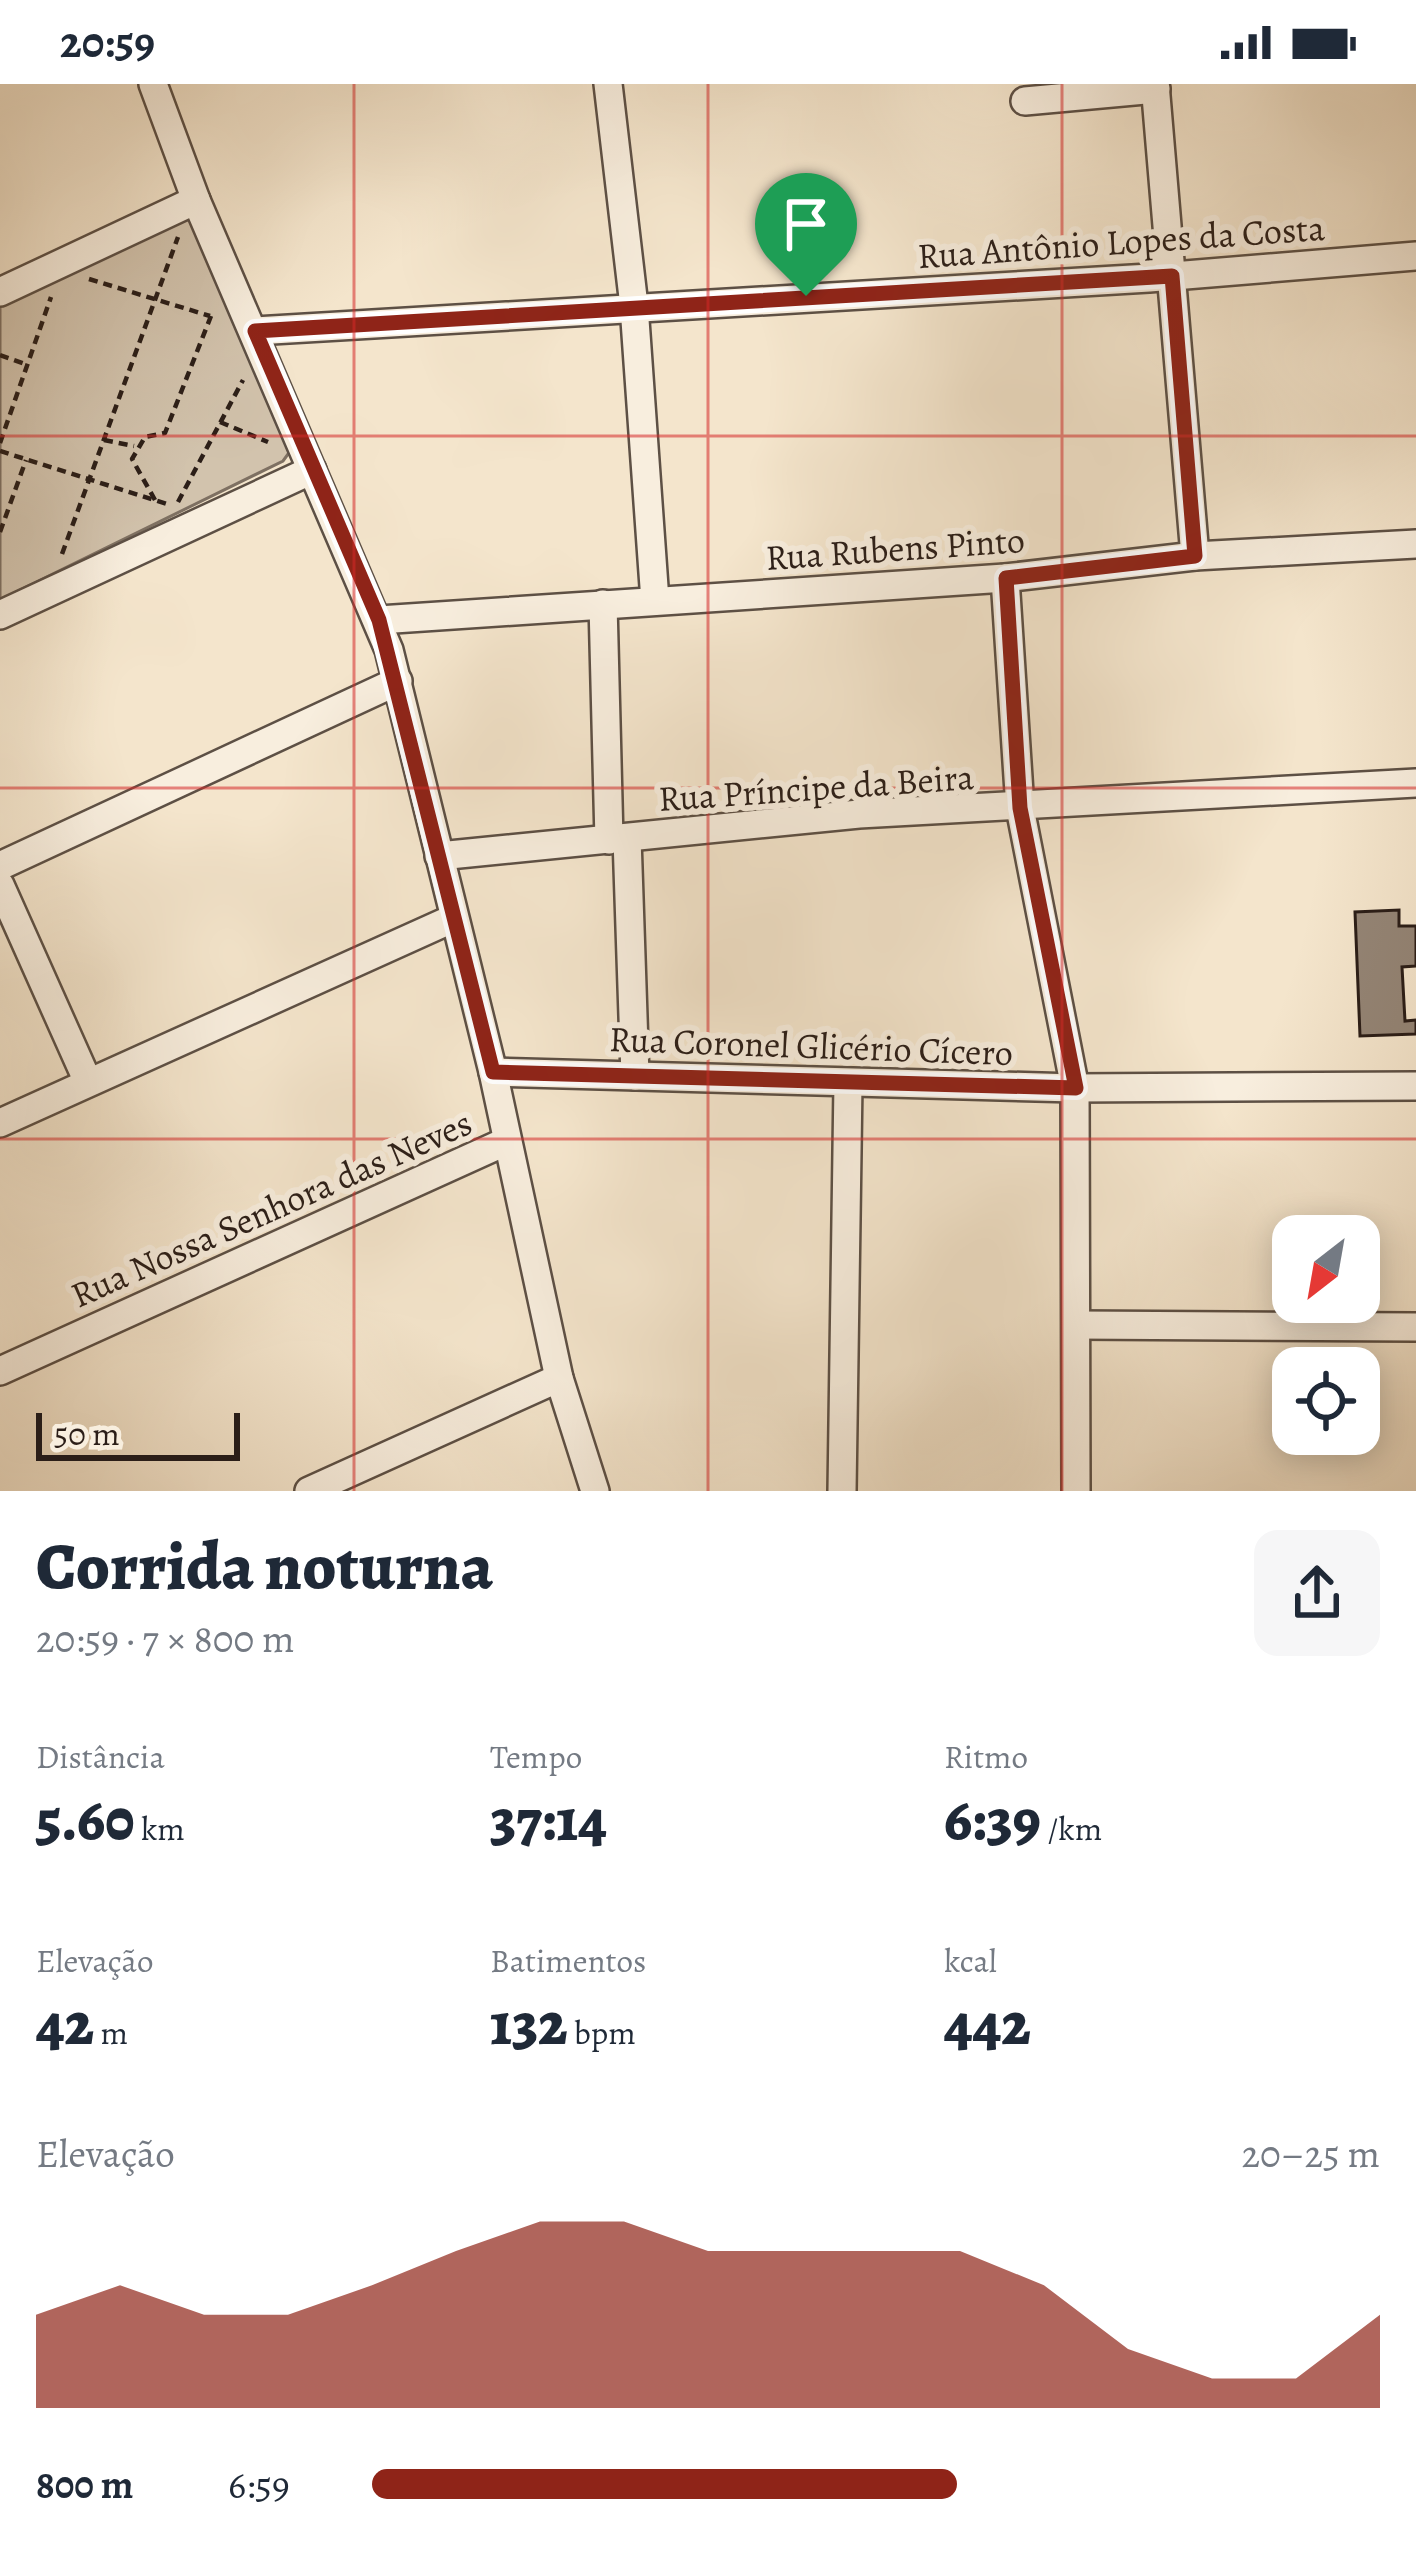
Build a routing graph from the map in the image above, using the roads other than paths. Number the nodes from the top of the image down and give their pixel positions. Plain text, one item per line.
1 (153, 84) edge
2 (608, 84) edge
3 (1156, 87) edge
4 (1025, 101) dead end
5 (190, 212) junction
6 (1416, 256) edge
7 (1172, 276) junction
8 (0, 292) edge
9 (634, 306) junction
10 (255, 331) junction
11 (312, 470) junction
12 (1416, 544) edge
13 (1195, 556) junction
14 (1006, 578) junction
15 (656, 601) junction
16 (603, 604) junction
17 (0, 615) edge
18 (379, 620) junction
19 (398, 681) junction
20 (1416, 783) edge
21 (1020, 808) junction
22 (618, 839) junction
23 (439, 856) junction
24 (0, 866) edge
25 (0, 884) edge
26 (452, 919) junction
27 (493, 1072) junction
28 (635, 1076) junction
29 (88, 1082) junction
30 (848, 1083) junction
31 (1416, 1087) edge
32 (1076, 1088) junction
33 (0, 1123) edge
34 (507, 1141) junction
35 (1077, 1324) junction
36 (1416, 1328) edge
37 (0, 1370) edge
38 (559, 1378) junction
39 (310, 1491) edge
40 (595, 1491) edge
41 (842, 1491) edge
42 (1076, 1491) edge

1 - 5 street
2 - 9 street
3 - 4 street
3 - 7 street
5 - 8 street
5 - 10 street
6 - 7 street, Rua Antônio Lopes da Costa
7 - 9 street, Rua Antônio Lopes da Costa
7 - 13 street
9 - 10 street, Rua Antônio Lopes da Costa
9 - 15 street
10 - 11 street
11 - 17 street
11 - 18 street
12 - 13 street, Rua Rubens Pinto
13 - 14 street, Rua Rubens Pinto
14 - 15 street, Rua Rubens Pinto
14 - 21 street
15 - 16 street, Rua Rubens Pinto
16 - 18 street, Rua Rubens Pinto
16 - 22 street
18 - 19 street
19 - 23 street
19 - 24 street
20 - 21 street, Rua Príncipe da Beira
21 - 22 street, Rua Príncipe da Beira
21 - 32 street
22 - 23 street, Rua Príncipe da Beira
22 - 28 street
23 - 26 street
25 - 29 street
26 - 27 street
26 - 29 street
27 - 28 street, Rua Coronel Glicério Cícero
27 - 34 street
28 - 30 street, Rua Coronel Glicério Cícero
29 - 33 street
30 - 32 street, Rua Coronel Glicério Cícero
30 - 41 street
31 - 32 street, Rua Coronel Glicério Cícero
32 - 35 street
34 - 37 street, Rua Nossa Senhora das Neves
34 - 38 street
35 - 36 street
35 - 42 street
38 - 39 street
38 - 40 street

